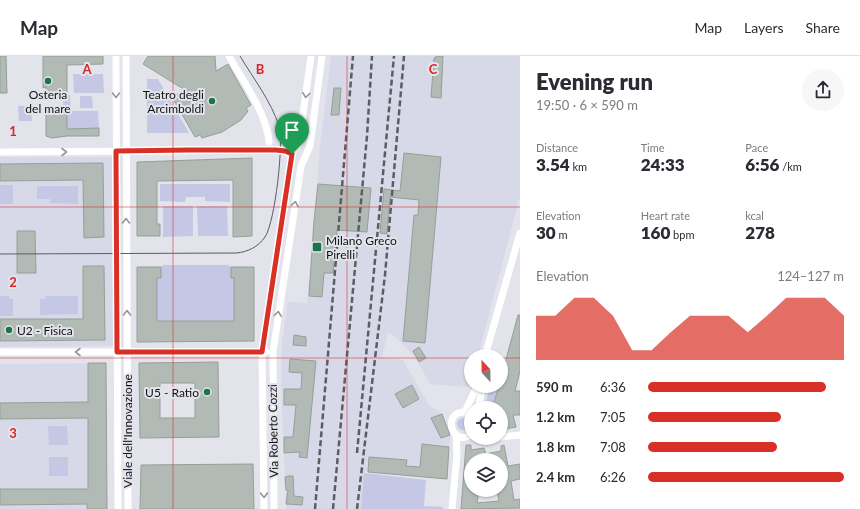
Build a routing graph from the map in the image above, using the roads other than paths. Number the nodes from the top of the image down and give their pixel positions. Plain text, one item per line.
1 (116, 56) edge
2 (126, 56) edge
3 (229, 56) edge
4 (311, 56) edge
5 (322, 56) edge
6 (269, 142) dead end
7 (116, 151) junction
8 (126, 151) junction
9 (0, 152) edge
10 (292, 154) junction
11 (520, 233) edge
12 (487, 349) edge
13 (0, 352) edge
14 (117, 352) junction
15 (127, 352) junction
16 (262, 352) junction
17 (272, 352) junction
18 (464, 413) edge
19 (520, 435) edge
20 (456, 436) junction
21 (508, 436) edge
22 (464, 437) edge
23 (464, 444) edge
24 (457, 454) junction
25 (118, 509) edge
26 (128, 509) edge
27 (264, 509) edge
28 (274, 509) edge
29 (452, 509) edge

1 -> 7 street, Viale dell'Innovazione
2 - 8 street, Viale dell'Innovazione
3 - 6 street
4 -> 10 street, Via Roberto Cozzi
17 -> 5 street, Via Roberto Cozzi
7 - 8 street
9 -> 7 street
7 - 14 street, Viale dell'Innovazione
8 - 10 street
15 -> 8 street, Viale dell'Innovazione
10 - 16 street, Via Roberto Cozzi
11 - 12 street
14 -> 13 street
14 - 15 street
14 - 25 street, Viale dell'Innovazione
15 - 16 street
15 - 26 street, Viale dell'Innovazione
16 - 17 street
16 -> 27 street, Via Roberto Cozzi
17 - 28 street, Via Roberto Cozzi
18 - 20 street
19 - 21 street
20 - 22 street
20 - 24 street
23 - 24 street
24 - 29 street

